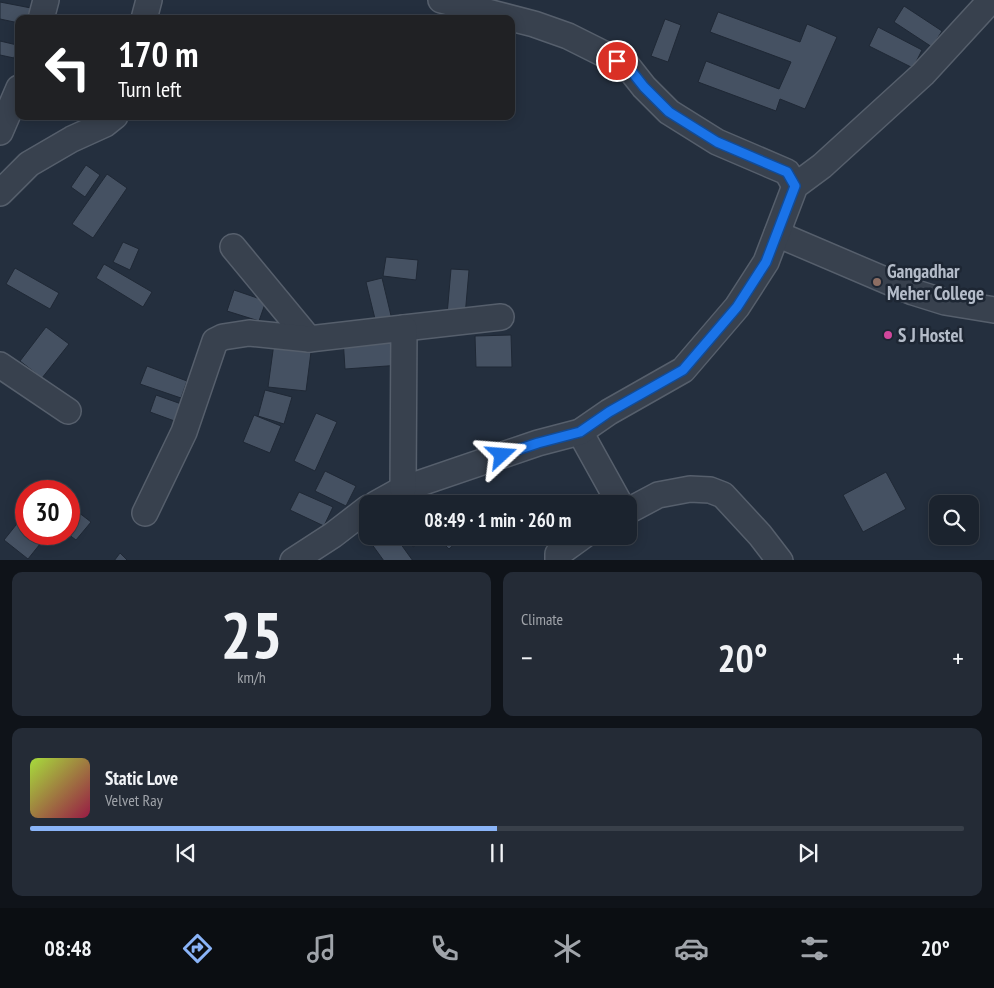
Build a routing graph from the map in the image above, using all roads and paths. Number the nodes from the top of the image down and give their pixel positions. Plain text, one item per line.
1 (46, 0) edge
2 (149, 0) edge
3 (441, 0) edge
4 (991, 0) edge
5 (42, 15) edge
6 (145, 15) edge
7 (499, 15) edge
8 (515, 19) edge
9 (15, 97) edge
10 (110, 120) edge
11 (0, 132) edge
12 (795, 186) junction
13 (0, 193) edge
14 (777, 234) junction
15 (233, 247) dead end
16 (994, 310) edge
17 (501, 317) dead end
18 (404, 328) junction
19 (309, 339) junction
20 (0, 365) edge
21 (68, 411) dead end
22 (580, 432) junction
23 (404, 489) junction
24 (393, 495) edge
25 (615, 495) edge
26 (637, 506) edge
27 (145, 513) dead end
28 (359, 515) edge
29 (570, 545) edge
30 (318, 554) edge
31 (293, 560) edge
32 (558, 560) edge
33 (780, 560) edge

1 - 5 street
2 - 6 street
3 - 7 street
4 - 12 street
8 - 12 street
9 - 11 street
10 - 13 street
12 - 14 street
14 - 16 street
14 - 22 street
15 - 19 street
17 - 18 street
18 - 19 street
18 - 23 street
19 - 27 street
20 - 21 street
22 - 23 street
22 - 25 street
23 - 24 street
26 - 33 street
28 - 30 street
29 - 32 street
30 - 31 street

